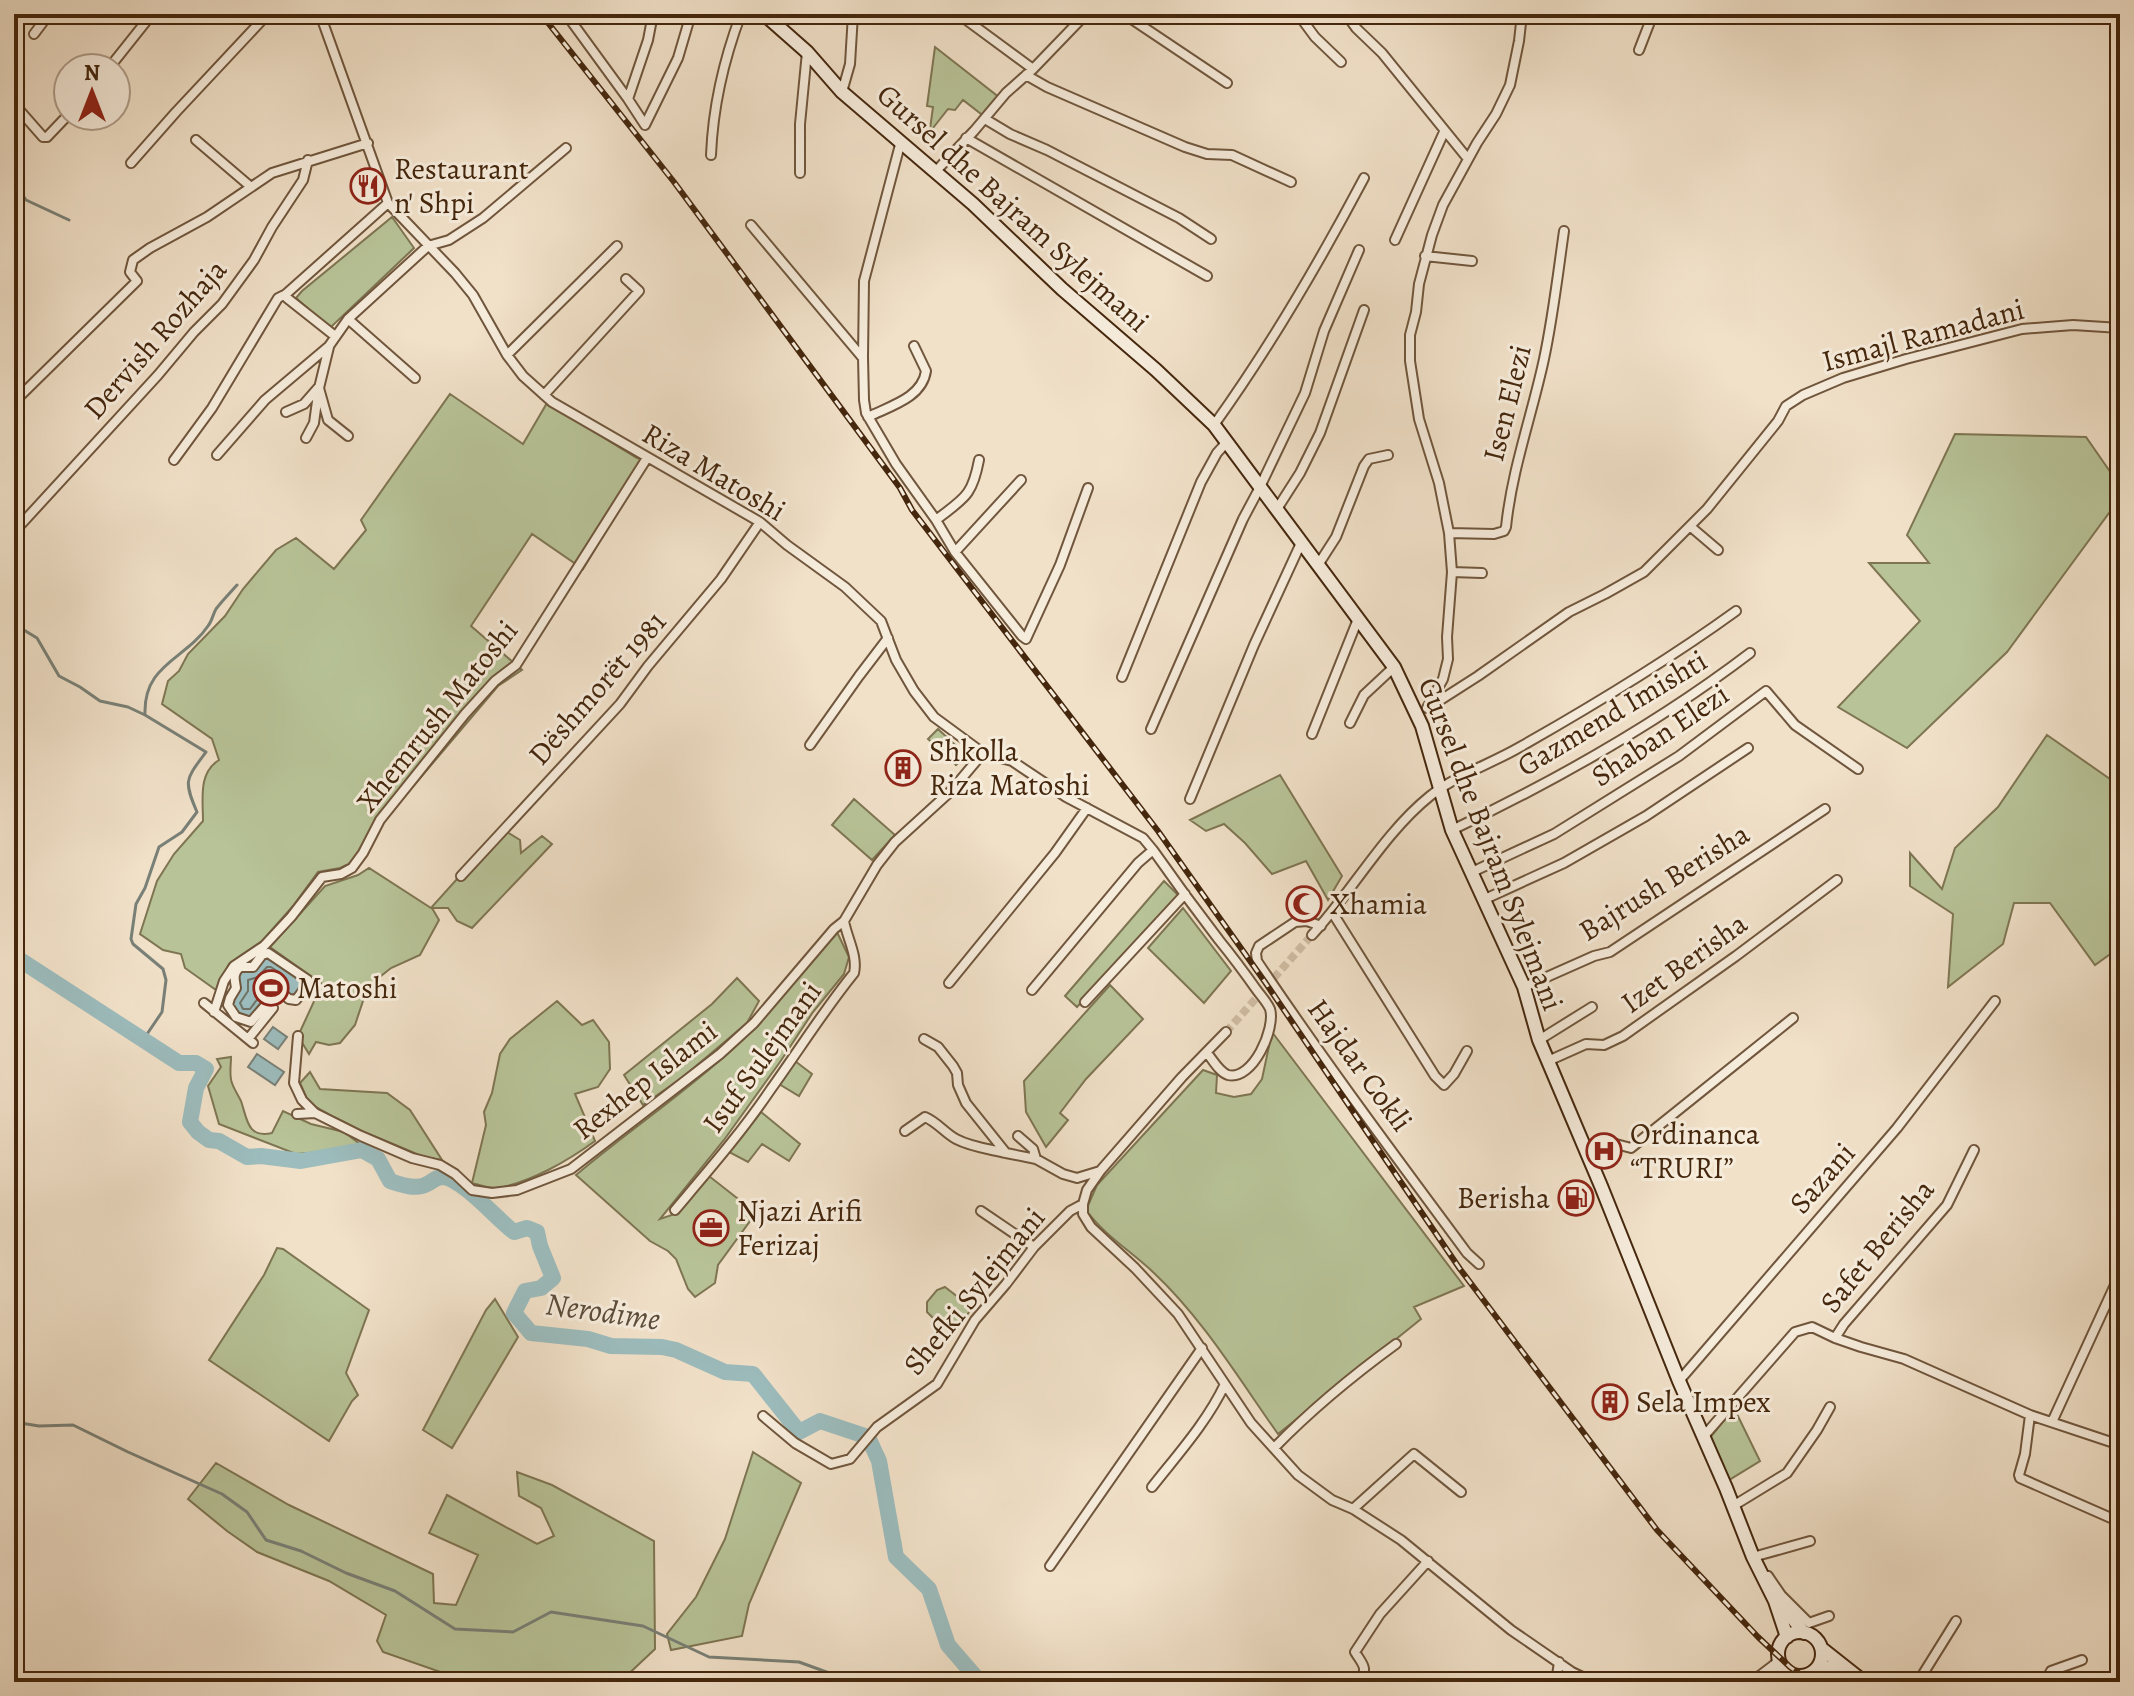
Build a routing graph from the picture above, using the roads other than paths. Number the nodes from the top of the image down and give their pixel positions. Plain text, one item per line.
1 (49, 14) edge
2 (152, 14) edge
3 (271, 14) edge
4 (320, 14) edge
5 (566, 14) edge
6 (653, 14) edge
7 (691, 14) edge
8 (741, 14) edge
9 (764, 14) edge
10 (853, 14) edge
11 (962, 14) edge
12 (1124, 14) edge
13 (1298, 14) edge
14 (1346, 14) edge
15 (1522, 14) edge
16 (1653, 14) edge
17 (1081, 16) edge
18 (34, 34) dead end
19 (1639, 50) dead end
20 (122, 52) edge
21 (807, 52) junction
22 (1341, 62) dead end
23 (1029, 72) junction
24 (1227, 83) dead end
25 (842, 92) junction
26 (628, 99) junction
27 (14, 104) edge
28 (985, 119) junction
29 (52, 132) edge
30 (1444, 132) junction
31 (966, 138) junction
32 (196, 140) dead end
33 (901, 141) junction
34 (368, 143) junction
35 (566, 148) dead end
36 (711, 155) dead end
37 (1468, 159) junction
38 (308, 160) junction
39 (131, 163) dead end
40 (935, 172) junction
41 (800, 173) dead end
42 (1364, 178) dead end
43 (1291, 182) dead end
44 (251, 187) junction
45 (388, 203) junction
46 (751, 225) dead end
47 (1564, 231) dead end
48 (1211, 239) dead end
49 (1395, 240) dead end
50 (428, 246) junction
51 (617, 246) dead end
52 (1359, 250) dead end
53 (1425, 256) junction
54 (1472, 261) dead end
55 (1207, 276) dead end
56 (626, 279) dead end
57 (286, 294) junction
58 (1364, 310) dead end
59 (348, 319) junction
60 (2120, 328) edge
61 (335, 336) junction
62 (329, 346) junction
63 (914, 346) dead end
64 (507, 355) junction
65 (863, 357) junction
66 (415, 378) dead end
67 (319, 388) junction
68 (544, 395) junction
69 (14, 402) edge
70 (286, 412) dead end
71 (868, 417) junction
72 (1214, 425) junction
73 (348, 436) dead end
74 (306, 438) dead end
75 (1226, 443) junction
76 (217, 455) dead end
77 (1388, 455) dead end
78 (647, 458) junction
79 (174, 460) dead end
80 (979, 460) dead end
81 (1021, 480) dead end
82 (1088, 488) dead end
83 (1259, 489) junction
84 (1277, 509) junction
85 (936, 520) junction
86 (760, 522) junction
87 (1691, 527) junction
88 (14, 532) edge
89 (1449, 533) junction
90 (1301, 543) junction
91 (1718, 550) dead end
92 (955, 552) junction
93 (1318, 565) junction
94 (1452, 572) junction
95 (1482, 573) dead end
96 (1736, 611) dead end
97 (1358, 619) junction
98 (888, 638) junction
99 (1750, 653) dead end
100 (1394, 667) junction
101 (1122, 677) dead end
102 (1423, 712) junction
103 (1350, 723) dead end
104 (1151, 729) dead end
105 (1312, 734) dead end
106 (810, 745) dead end
107 (1748, 748) dead end
108 (983, 753) junction
109 (1858, 769) dead end
110 (1440, 788) junction
111 (1190, 799) dead end
112 (1087, 808) junction
113 (1825, 809) dead end
114 (1452, 830) junction
115 (1153, 850) junction
116 (1472, 872) junction
117 (461, 876) dead end
118 (1837, 880) dead end
119 (1185, 894) junction
120 (1485, 899) junction
121 (1332, 912) junction
122 (844, 921) junction
123 (1321, 926) junction
124 (1312, 935) tunnel mouth
125 (949, 983) dead end
126 (1524, 987) junction
127 (1032, 990) dead end
128 (1995, 1001) dead end
129 (1085, 1002) dead end
130 (204, 1003) dead end
131 (272, 1007) junction
132 (1592, 1007) dead end
133 (214, 1012) junction
134 (1793, 1018) dead end
135 (233, 1021) junction
136 (1226, 1032) tunnel mouth
137 (298, 1036) dead end
138 (924, 1039) dead end
139 (1539, 1040) junction
140 (1467, 1051) dead end
141 (1207, 1053) junction
142 (1548, 1061) junction
143 (315, 1113) junction
144 (297, 1114) dead end
145 (905, 1131) dead end
146 (1018, 1136) dead end
147 (1974, 1150) dead end
148 (1006, 1153) junction
149 (1036, 1159) junction
150 (1589, 1159) junction
151 (1101, 1170) junction
152 (1072, 1176) junction
153 (1087, 1190) junction
154 (1083, 1204) junction
155 (675, 1210) dead end
156 (981, 1211) dead end
157 (1034, 1247) junction
158 (1479, 1264) dead end
159 (2120, 1274) edge
160 (1835, 1338) junction
161 (1396, 1344) dead end
162 (1202, 1348) junction
163 (1679, 1381) junction
164 (1225, 1384) junction
165 (1830, 1407) dead end
166 (2030, 1415) junction
167 (763, 1416) dead end
168 (2052, 1422) junction
169 (1704, 1436) junction
170 (2120, 1445) edge
171 (1274, 1448) junction
172 (1152, 1487) dead end
173 (1461, 1492) dead end
174 (1733, 1506) junction
175 (1353, 1509) junction
176 (2120, 1522) edge
177 (1810, 1541) dead end
178 (1755, 1556) junction
179 (1428, 1561) junction
180 (1050, 1566) dead end
181 (1775, 1601) junction
182 (1829, 1616) dead end
183 (1956, 1621) dead end
184 (1807, 1628) junction
185 (1787, 1637) junction
186 (1821, 1648) junction
187 (2082, 1660) dead end
188 (1559, 1662) junction
189 (1819, 1665) junction
190 (1793, 1674) edge
191 (1860, 1679) edge
192 (1360, 1682) edge
193 (1556, 1682) edge
194 (1593, 1682) edge
195 (1744, 1682) edge
196 (1918, 1682) edge
197 (2045, 1682) edge

1 - 18 street
2 - 20 street
3 - 39 street
4 - 34 street, Riza Matoshi
5 - 26 street
6 - 26 street
7 - 26 street
8 - 36 street
9 - 21 street, Gursel dhe Bajram Sylejmani
10 - 25 street
11 - 23 street
12 - 24 street
13 - 22 street
14 - 30 street
15 - 37 street
16 - 19 street
17 - 23 street
21 - 25 street, Gursel dhe Bajram Sylejmani
21 - 41 street
23 - 28 street
23 - 43 street
25 - 33 street, Gursel dhe Bajram Sylejmani
27 - 29 street
28 - 31 street
28 - 48 street
30 - 37 street
30 - 49 street
31 - 40 street
31 - 55 street
32 - 44 street
33 - 40 street, Gursel dhe Bajram Sylejmani
33 - 65 street
34 - 38 street
34 - 45 street, Riza Matoshi
35 - 50 street
37 - 53 street
38 - 44 street
38 - 88 street, Dervish Rozhaja
40 - 72 street, Gursel dhe Bajram Sylejmani
42 - 72 street
44 - 69 street
45 - 50 street, Riza Matoshi
45 - 57 street
46 - 65 street
47 - 89 street, Isen Elezi
50 - 59 street
50 - 64 street, Riza Matoshi
51 - 64 street
52 - 83 street
53 - 54 street
53 - 89 street
56 - 68 street
57 - 61 street
57 - 79 street
58 - 84 street
59 - 61 street
59 - 66 street
60 - 87 street, Ismajl Ramadani
61 - 62 street
62 - 67 street
62 - 76 street
63 - 71 street
64 - 68 street, Riza Matoshi
65 - 71 street
67 - 70 street
67 - 73 street
67 - 74 street
68 - 78 street, Riza Matoshi
71 - 85 street
72 - 75 street, Gursel dhe Bajram Sylejmani
75 - 83 street, Gursel dhe Bajram Sylejmani
75 - 101 street
77 - 93 street
78 - 86 street, Riza Matoshi
78 - 133 street, Xhemrush Matoshi
80 - 85 street
81 - 92 street
82 - 92 street
83 - 84 street, Gursel dhe Bajram Sylejmani
83 - 104 street
84 - 90 street, Gursel dhe Bajram Sylejmani
85 - 92 street
86 - 98 street, Riza Matoshi
86 - 117 street, Dëshmorët 1981
87 - 91 street
87 - 102 street, Ismajl Ramadani
89 - 94 street
90 - 93 street, Gursel dhe Bajram Sylejmani
90 - 111 street
93 - 97 street, Gursel dhe Bajram Sylejmani
94 - 95 street
94 - 102 street
96 - 110 street
97 - 100 street, Gursel dhe Bajram Sylejmani
97 - 105 street
98 - 106 street
98 - 108 street, Riza Matoshi
99 - 114 street, Gazmend Imishti
100 - 102 street, Gursel dhe Bajram Sylejmani
100 - 103 street, Gursel dhe Bajram Sylejmani
102 - 110 street, Gursel dhe Bajram Sylejmani
107 - 120 street
108 - 112 street, Riza Matoshi
108 - 122 street, Rexhep Islami
109 - 116 street, Shaban Elezi
110 - 114 street, Gursel dhe Bajram Sylejmani
110 - 121 street
112 - 115 street, Riza Matoshi
112 - 125 street
113 - 126 street, Bajrush Berisha
114 - 116 street, Gursel dhe Bajram Sylejmani
115 - 119 street, Riza Matoshi
115 - 127 street
116 - 120 street, Gursel dhe Bajram Sylejmani
118 - 142 street, Izet Berisha
119 - 129 street
119 - 141 street, Riza Matoshi
120 - 126 street, Gursel dhe Bajram Sylejmani
121 - 123 street
121 - 140 street
122 - 143 street, Rexhep Islami
122 - 155 street, Isuf Sulejmani
123 - 124 street
123 - 158 street, Hajdar Cokli
126 - 139 street, Gursel dhe Bajram Sylejmani
128 - 163 street, Sazani
130 - 133 street
131 - 135 street
131 - 135 street
131 - 135 street
132 - 139 street, Gursel dhe Bajram Sylejmani
133 - 135 street
134 - 150 street
136 - 141 street, Shefki Sylejmani
137 - 143 street
138 - 148 street
139 - 142 street, Gursel dhe Bajram Sylejmani
141 - 151 street, Shefki Sylejmani
142 - 150 street, Gursel dhe Bajram Sylejmani
143 - 144 street
145 - 148 street
146 - 149 street
147 - 160 street, Safet Berisha
148 - 149 street
149 - 152 street
150 - 163 street, Gursel dhe Bajram Sylejmani
151 - 152 street
151 - 153 street, Shefki Sylejmani
152 - 153 street
153 - 154 street, Shefki Sylejmani
154 - 157 street, Shefki Sylejmani
154 - 162 street
156 - 157 street
157 - 167 street, Shefki Sylejmani
159 - 168 street
160 - 166 street
160 - 169 street, Safet Berisha
161 - 171 street
162 - 164 street
162 - 180 street
163 - 169 street, Gursel dhe Bajram Sylejmani
164 - 171 street
164 - 172 street
165 - 174 street
166 - 168 street
166 - 176 street
168 - 170 street
169 - 174 street, Gursel dhe Bajram Sylejmani
171 - 175 street
173 - 175 street
174 - 178 street, Gursel dhe Bajram Sylejmani
175 - 179 street
177 - 178 street
178 - 181 street, Gursel dhe Bajram Sylejmani
178 - 184 street
179 - 188 street
179 - 192 street
181 - 184 street, Gursel dhe Bajram Sylejmani
181 - 185 street, Gursel dhe Bajram Sylejmani
182 - 184 street
183 - 196 street
184 - 185 street
184 - 186 street
185 - 190 street
186 - 189 street
186 - 191 street
187 - 197 street
188 - 193 street
188 - 194 street
189 - 190 street
189 - 191 street
190 - 195 street

